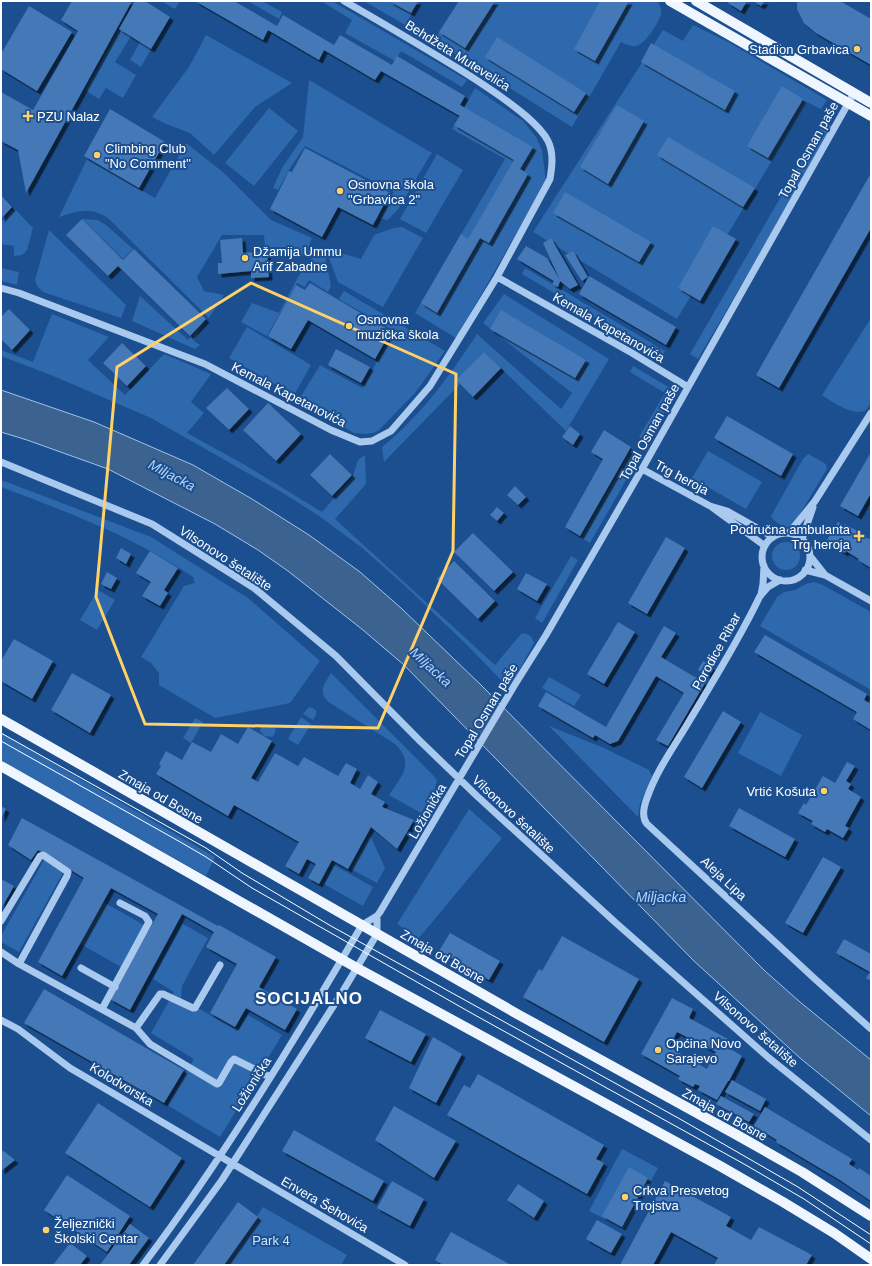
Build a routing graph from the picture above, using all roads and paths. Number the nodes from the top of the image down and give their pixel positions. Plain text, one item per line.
1 (344, 1) edge
2 (670, 1) edge
3 (696, 1) edge
4 (854, 93) junction
5 (848, 103) junction
6 (871, 103) edge
7 (871, 116) edge
8 (549, 142) joint
9 (497, 277) junction
10 (1, 288) edge
11 (688, 387) junction
12 (871, 413) edge
13 (1, 462) edge
14 (642, 469) junction
15 (815, 501) junction
16 (710, 506) junction
17 (789, 534) junction
18 (773, 537) junction
19 (802, 539) junction
20 (765, 546) junction
21 (810, 556) junction
22 (764, 566) junction
23 (805, 570) junction
24 (825, 575) junction
25 (780, 580) junction
26 (760, 596) junction
27 (871, 601) edge
28 (691, 718) joint
29 (1, 720) edge
30 (1, 766) edge
31 (459, 779) junction
32 (120, 903) dead end
33 (377, 916) junction
34 (1, 921) edge
35 (362, 925) junction
36 (377, 934) junction
37 (1, 952) edge
38 (341, 960) junction
39 (19, 964) junction
40 (220, 965) dead end
41 (81, 968) dead end
42 (357, 968) junction
43 (115, 987) junction
44 (102, 1010) junction
45 (1, 1020) edge
46 (136, 1028) junction
47 (871, 1030) edge
48 (270, 1077) junction
49 (871, 1140) edge
50 (220, 1157) junction
51 (232, 1164) junction
52 (871, 1216) edge
53 (871, 1259) edge
54 (143, 1265) edge
55 (160, 1265) edge
56 (405, 1265) edge

1 - 8 street, Behdžeta Mutevelića
2 - 5 main road
3 - 4 main road
4 - 5 street, Topal Osman paše
4 - 6 main road
5 - 7 main road
5 - 11 street, Topal Osman paše
8 - 9 street, Kemala Kapetanovića
9 - 10 street, Kemala Kapetanovića
9 - 11 street, Kemala Kapetanovića
11 - 14 street, Topal Osman paše
12 - 15 street
13 - 31 street, Vilsonovo šetalište
14 - 16 street, Trg heroja
14 - 31 street, Topal Osman paše
15 - 17 street
15 - 19 street
16 - 18 street, Trg heroja
16 - 20 street, Trg heroja
17 - 18 street
17 - 19 street
18 - 20 street
19 - 21 street
20 - 22 street
21 - 23 street
21 - 24 street
22 - 25 street
22 - 26 street, Porodice Ribar
23 - 24 street
23 - 25 street
24 - 27 street
25 - 26 street, Porodice Ribar
26 - 28 street, Porodice Ribar
28 - 47 street, Aleja Lipa
29 - 35 main road, Zmaja od Bosne
30 - 38 main road
31 - 33 street, Ložionička
31 - 49 street, Vilsonovo šetalište
32 - 43 street
33 - 35 street, Ložionička
33 - 36 street
34 - 39 street
35 - 36 main road, Zmaja od Bosne
35 - 38 street, Ložionička
36 - 42 street
36 - 52 main road, Zmaja od Bosne
37 - 39 street
38 - 42 main road
38 - 48 street, Ložionička
39 - 44 street
40 - 46 street
41 - 43 street
42 - 51 street
42 - 53 main road
43 - 44 street
44 - 46 street
45 - 50 street, Kolodvorska
46 - 48 street
48 - 50 street, Ložionička
50 - 51 street, Kolodvorska
50 - 54 street, Ložionička
51 - 55 street
51 - 56 street, Envera Šehovića

